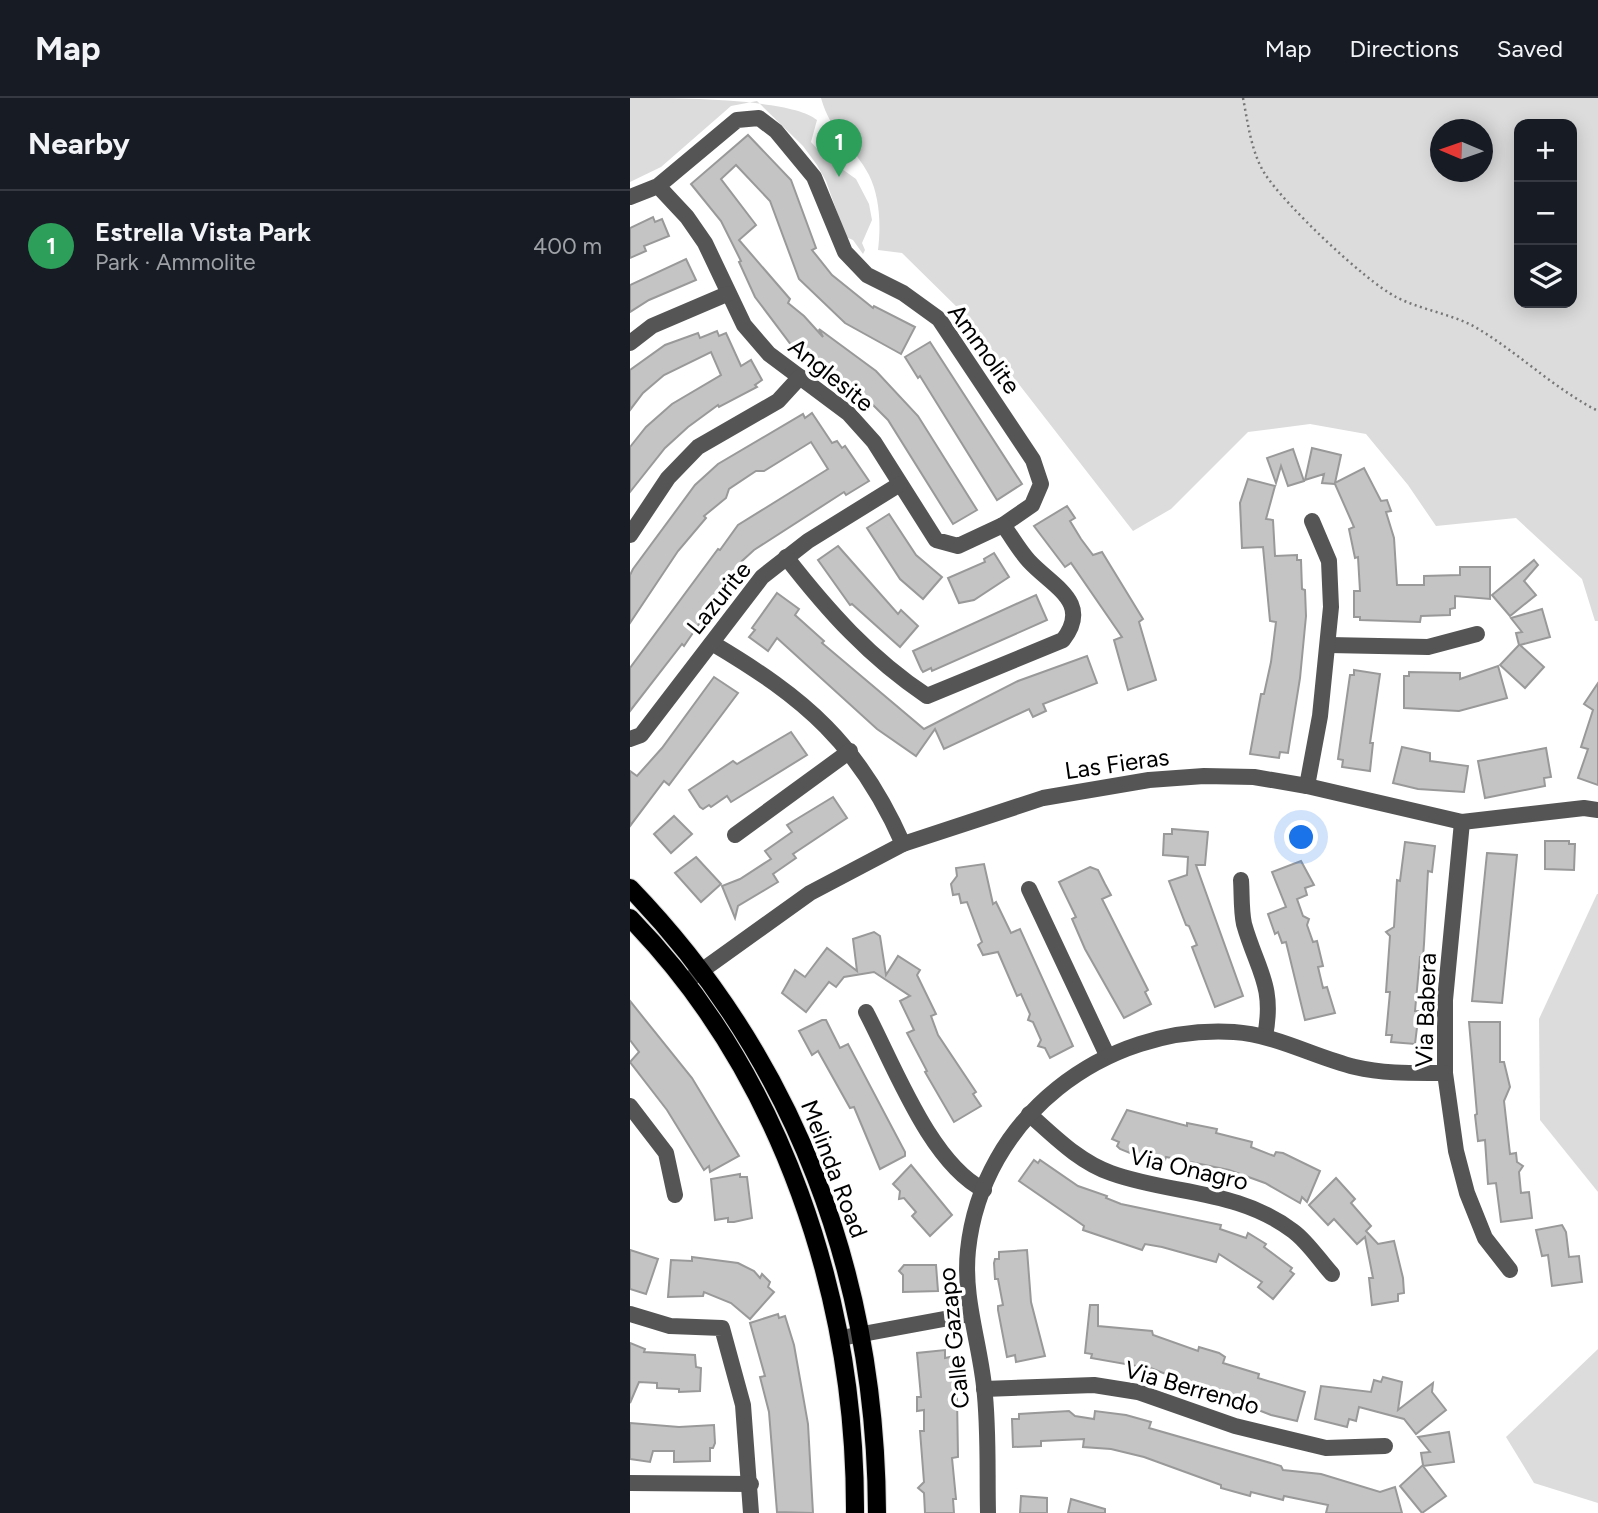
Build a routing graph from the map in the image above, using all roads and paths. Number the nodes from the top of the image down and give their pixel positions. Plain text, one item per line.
1 (1243, 98) edge
2 (658, 186) junction
3 (630, 197) edge
4 (727, 294) junction
5 (630, 343) edge
6 (800, 377) junction
7 (1598, 411) edge
8 (900, 484) junction
9 (1312, 521) dead end
10 (1003, 525) junction
11 (630, 535) edge
12 (786, 557) junction
13 (1477, 634) dead end
14 (712, 643) junction
15 (1329, 645) junction
16 (630, 739) edge
17 (850, 751) junction
18 (1307, 786) junction
19 (1598, 810) edge
20 (1462, 822) junction
21 (735, 835) dead end
22 (904, 844) junction
23 (1241, 880) dead end
24 (630, 888) edge
25 (1029, 889) dead end
26 (630, 918) edge
27 (703, 970) junction
28 (685, 982) junction
29 (866, 1012) dead end
30 (1265, 1036) junction
31 (1107, 1055) junction
32 (1445, 1073) junction
33 (630, 1105) edge
34 (1029, 1114) junction
35 (984, 1190) junction
36 (675, 1195) dead end
37 (1510, 1270) dead end
38 (1332, 1275) dead end
39 (630, 1314) edge
40 (971, 1314) junction
41 (863, 1334) junction
42 (841, 1338) junction
43 (984, 1389) junction
44 (1385, 1446) dead end
45 (630, 1483) edge
46 (751, 1484) junction
47 (751, 1513) edge
48 (855, 1513) edge
49 (877, 1513) edge
50 (988, 1513) edge

1 - 7 path
2 - 3 street, Ammolite
2 - 4 street, Anglesite
2 - 10 street, Ammolite
4 - 5 street
4 - 6 street, Anglesite
6 - 8 street, Anglesite
6 - 11 street
8 - 10 street, Anglesite
8 - 12 street, Lazurite
9 - 15 street
10 - 12 street
12 - 14 street, Lazurite
13 - 15 street
14 - 16 street, Lazurite
14 - 17 street
15 - 18 street
17 - 21 street
17 - 22 street
18 - 20 street, Las Fieras
18 - 22 street, Las Fieras
19 - 20 street, Las Fieras
20 - 32 street, Via Babera
22 - 27 street, Las Fieras
23 - 30 street
24 - 27 main road, Melinda Road
25 - 31 street
26 - 28 main road, Melinda Road
27 - 28 street, Las Fieras
27 - 41 main road, Melinda Road
28 - 42 main road, Melinda Road
29 - 35 street
30 - 31 street, Calle Gazapo
30 - 32 street, Calle Gazapo
31 - 34 street, Calle Gazapo
32 - 37 street, Via Babera
33 - 36 street
34 - 35 street, Calle Gazapo
34 - 38 street, Via Onagro
35 - 40 street, Calle Gazapo
39 - 46 street
40 - 41 street
40 - 43 street, Calle Gazapo
41 - 42 street
41 - 49 main road, Melinda Road
42 - 48 main road, Melinda Road
43 - 44 street, Via Berrendo
43 - 50 street, Calle Gazapo
45 - 46 street
46 - 47 street

